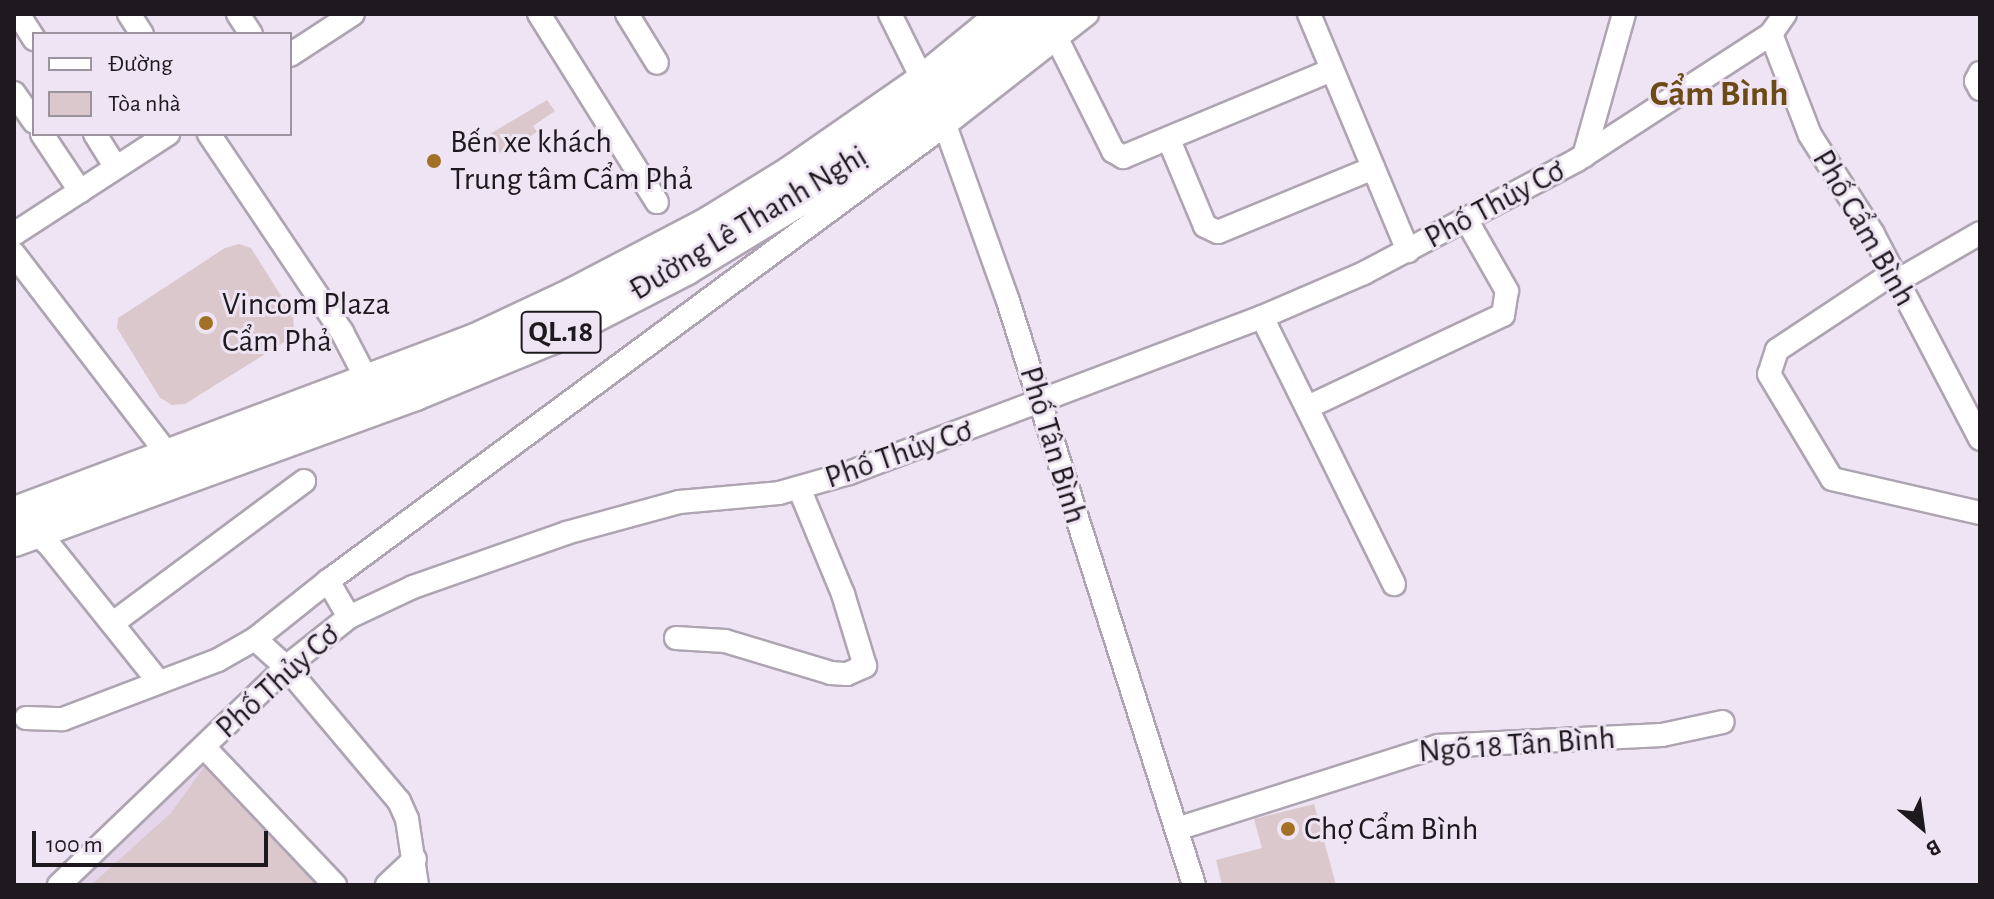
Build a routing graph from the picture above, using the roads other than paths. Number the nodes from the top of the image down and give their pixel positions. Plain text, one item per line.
1 (18, 14) edge
2 (129, 14) edge
3 (238, 14) edge
4 (539, 14) edge
5 (627, 14) edge
6 (890, 14) edge
7 (1006, 14) edge
8 (1087, 14) edge
9 (1309, 14) edge
10 (1624, 14) edge
11 (1785, 14) edge
12 (348, 16) edge
13 (1051, 24) edge
14 (141, 32) edge
15 (250, 32) edge
16 (1771, 34) junction
17 (32, 36) edge
18 (292, 54) edge
19 (657, 63) dead end
20 (1330, 71) junction
21 (1980, 73) edge
22 (1980, 89) edge
23 (14, 93) edge
24 (935, 104) junction
25 (32, 119) edge
26 (43, 136) edge
27 (96, 136) edge
28 (165, 136) edge
29 (210, 136) edge
30 (1169, 140) junction
31 (1584, 156) junction
32 (116, 167) junction
33 (1373, 168) junction
34 (80, 191) junction
35 (657, 202) dead end
36 (1467, 221) junction
37 (1980, 233) edge
38 (14, 234) edge
39 (1408, 251) junction
40 (14, 254) edge
41 (1895, 277) junction
42 (582, 306) junction
43 (1262, 317) junction
44 (368, 382) junction
45 (1040, 404) junction
46 (1308, 407) junction
47 (1980, 439) edge
48 (169, 456) junction
49 (304, 481) dead end
50 (799, 488) junction
51 (1980, 513) edge
52 (19, 522) edge
53 (328, 581) junction
54 (1394, 584) dead end
55 (349, 617) junction
56 (113, 623) junction
57 (676, 638) dead end
58 (255, 639) junction
59 (282, 672) junction
60 (158, 681) junction
61 (26, 718) dead end
62 (1723, 722) dead end
63 (205, 748) junction
64 (1177, 829) junction
65 (415, 859) junction
66 (59, 885) edge
67 (335, 885) edge
68 (387, 885) edge
69 (417, 885) edge
70 (1194, 885) edge

1 - 17 street
2 - 14 street
3 - 15 street
4 - 35 street
5 - 19 street
6 - 24 street, Phố Tân Bình
7 - 24 highway, Đường Lê Thanh Nghị / QL.18
8 - 13 street
9 - 20 street
10 - 31 street
11 - 16 street
12 - 18 street
13 - 24 highway, Đường Lê Thanh Nghị / QL.18
13 - 30 street
16 - 31 street, Phố Thủy Cơ
16 - 41 street, Phố Cẩm Bình
20 - 30 street
20 - 33 street
21 - 22 street
23 - 25 street
24 - 42 highway, Đường Lê Thanh Nghị / QL.18
24 - 45 street, Phố Tân Bình
24 - 53 street
26 - 34 street
27 - 32 street
28 - 32 street
29 - 44 street
30 - 33 street
31 - 36 street, Phố Thủy Cơ
32 - 34 street
33 - 39 street
34 - 38 street
36 - 39 street, Phố Thủy Cơ
36 - 46 street
37 - 41 street
39 - 43 street, Phố Thủy Cơ
40 - 48 street
41 - 47 street, Phố Cẩm Bình
41 - 51 street
42 - 44 highway, Đường Lê Thanh Nghị / QL.18
42 - 52 highway, Đường Lê Thanh Nghị / QL.18
43 - 45 street, Phố Thủy Cơ
43 - 46 street
44 - 48 highway, Đường Lê Thanh Nghị / QL.18
45 - 50 street, Phố Thủy Cơ
45 - 64 street, Phố Tân Bình
46 - 54 street
48 - 52 highway, Đường Lê Thanh Nghị / QL.18
49 - 56 street
50 - 55 street, Phố Thủy Cơ
50 - 57 street
52 - 56 street
53 - 55 street
53 - 58 street
55 - 59 street, Phố Thủy Cơ
56 - 60 street
58 - 59 street
58 - 60 street
59 - 63 street, Phố Thủy Cơ
59 - 65 street
60 - 61 street
62 - 64 street, Ngõ 18 Tân Bình
63 - 66 street, Phố Thủy Cơ
63 - 67 street
64 - 70 street, Phố Tân Bình
65 - 68 street
65 - 69 street

